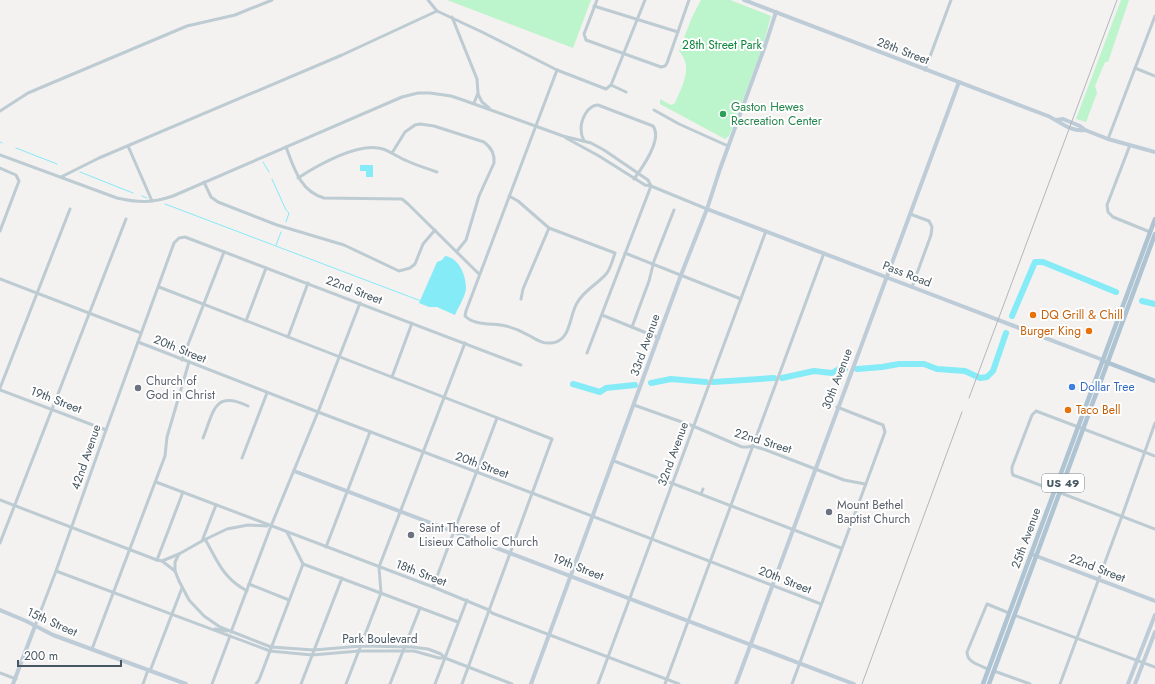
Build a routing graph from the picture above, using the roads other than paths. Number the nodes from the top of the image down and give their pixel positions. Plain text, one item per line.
1 (272, 0) edge
2 (428, 0) edge
3 (597, 0) edge
4 (645, 0) edge
5 (689, 0) edge
6 (744, 0) edge
7 (951, 0) edge
8 (594, 6) junction
9 (437, 11) junction
10 (776, 12) junction
11 (1155, 16) edge
12 (452, 18) junction
13 (637, 20) junction
14 (678, 32) junction
15 (624, 54) junction
16 (1135, 68) junction
17 (557, 70) junction
18 (925, 70) junction
19 (1155, 76) edge
20 (959, 82) junction
21 (611, 85) junction
22 (626, 92) dead end
23 (478, 93) junction
24 (474, 104) junction
25 (490, 110) junction
26 (654, 110) dead end
27 (0, 111) edge
28 (536, 126) junction
29 (563, 136) junction
30 (1108, 139) junction
31 (584, 141) junction
32 (1130, 145) junction
33 (128, 146) junction
34 (728, 146) junction
35 (286, 148) junction
36 (1155, 152) edge
37 (392, 153) junction
38 (0, 154) edge
39 (612, 157) junction
40 (609, 163) junction
41 (0, 168) edge
42 (437, 172) dead end
43 (638, 174) junction
44 (61, 177) junction
45 (298, 178) junction
46 (634, 179) junction
47 (204, 182) junction
48 (651, 186) junction
49 (509, 196) junction
50 (152, 202) junction
51 (70, 209) dead end
52 (707, 209) junction
53 (674, 210) dead end
54 (909, 214) junction
55 (126, 219) dead end
56 (1155, 219) edge
57 (549, 228) junction
58 (435, 230) junction
59 (766, 231) junction
60 (0, 232) edge
61 (1153, 233) edge
62 (179, 238) joint
63 (457, 251) junction
64 (224, 252) junction
65 (824, 253) junction
66 (625, 254) junction
67 (652, 264) junction
68 (266, 268) junction
69 (479, 274) junction
70 (681, 275) junction
71 (886, 277) junction
72 (0, 278) edge
73 (308, 284) junction
74 (159, 287) junction
75 (912, 287) junction
76 (37, 293) junction
77 (521, 299) dead end
78 (741, 299) junction
79 (360, 304) junction
80 (203, 305) junction
81 (90, 313) junction
82 (602, 315) junction
83 (246, 321) junction
84 (412, 323) junction
85 (632, 327) junction
86 (141, 333) junction
87 (288, 337) junction
88 (659, 338) junction
89 (138, 342) junction
90 (466, 343) junction
91 (587, 353) dead end
92 (339, 357) junction
93 (182, 360) junction
94 (1102, 360) junction
95 (189, 362) junction
96 (1108, 362) junction
97 (521, 365) dead end
98 (392, 377) junction
99 (1155, 381) edge
100 (0, 389) edge
101 (267, 393) junction
102 (444, 398) junction
103 (634, 405) junction
104 (248, 406) dead end
105 (837, 407) junction
106 (52, 409) junction
107 (318, 412) junction
108 (497, 418) junction
109 (1155, 423) edge
110 (693, 426) junction
111 (1080, 428) junction
112 (106, 430) junction
113 (370, 432) junction
114 (203, 438) dead end
115 (753, 446) junction
116 (422, 452) junction
117 (1145, 452) junction
118 (1155, 456) edge
119 (242, 458) dead end
120 (614, 461) junction
121 (814, 469) junction
122 (294, 471) junction
123 (476, 472) junction
124 (156, 482) junction
125 (672, 483) junction
126 (865, 484) junction
127 (703, 488) dead end
128 (1054, 490) junction
129 (348, 491) junction
130 (183, 492) junction
131 (532, 492) junction
132 (1060, 492) junction
133 (701, 494) junction
134 (0, 500) edge
135 (14, 505) junction
136 (216, 505) junction
137 (731, 506) junction
138 (401, 511) junction
139 (593, 516) junction
140 (1122, 516) junction
141 (271, 526) junction
142 (71, 527) junction
143 (792, 529) junction
144 (1155, 529) edge
145 (287, 532) junction
146 (454, 532) junction
147 (205, 539) junction
148 (652, 539) junction
149 (202, 541) junction
150 (0, 543) edge
151 (326, 547) junction
152 (842, 548) junction
153 (130, 550) junction
154 (510, 552) junction
155 (179, 554) junction
156 (1034, 555) junction
157 (157, 560) junction
158 (162, 561) junction
159 (710, 562) junction
160 (303, 564) junction
161 (379, 567) junction
162 (56, 571) junction
163 (175, 571) junction
164 (572, 576) junction
165 (342, 578) junction
166 (1098, 579) junction
167 (249, 584) junction
168 (772, 585) junction
169 (433, 587) junction
170 (182, 588) junction
171 (246, 591) junction
172 (114, 593) junction
173 (381, 593) junction
174 (630, 598) junction
175 (289, 600) junction
176 (467, 600) junction
177 (1155, 601) edge
178 (821, 604) junction
179 (420, 608) junction
180 (0, 610) edge
181 (489, 610) junction
182 (171, 614) junction
183 (1012, 614) junction
184 (1155, 615) edge
185 (689, 621) junction
186 (458, 622) junction
187 (34, 626) junction
188 (207, 628) junction
189 (231, 632) junction
190 (1155, 632) edge
191 (230, 636) junction
192 (550, 636) junction
193 (1076, 638) junction
194 (750, 644) junction
195 (361, 646) junction
196 (271, 647) junction
197 (404, 647) junction
198 (92, 650) junction
199 (314, 650) junction
200 (359, 651) junction
201 (270, 652) junction
202 (402, 652) junction
203 (312, 655) junction
204 (445, 658) junction
205 (608, 658) junction
206 (1137, 661) junction
207 (800, 663) junction
208 (1143, 663) junction
209 (468, 667) junction
210 (1155, 667) edge
211 (149, 670) junction
212 (991, 670) junction
213 (0, 673) edge
214 (16, 679) junction
215 (666, 680) junction
216 (13, 684) edge
217 (143, 684) edge
218 (186, 684) edge
219 (212, 684) edge
220 (257, 684) edge
221 (301, 684) edge
222 (346, 684) edge
223 (390, 684) edge
224 (435, 684) edge
225 (462, 684) edge
226 (512, 684) edge
227 (531, 684) edge
228 (598, 684) edge
229 (665, 684) edge
230 (679, 684) edge
231 (736, 684) edge
232 (792, 684) edge
233 (854, 684) edge
234 (983, 684) edge
235 (989, 684) edge
236 (1030, 684) edge
237 (1060, 684) edge
238 (1128, 684) edge
239 (1135, 684) edge

1 - 27 street
2 - 9 street
3 - 8 street
4 - 13 street
5 - 14 street
6 - 10 street, 28th Street
7 - 18 street
8 - 13 street
8 - 15 street
9 - 12 street
9 - 33 street
10 - 18 street, 28th Street
10 - 34 street, 33rd Avenue
11 - 16 street
12 - 17 street
12 - 23 street
13 - 14 street
13 - 15 street
14 - 15 street
15 - 21 street
16 - 19 street
16 - 30 street
17 - 21 street
17 - 28 street
18 - 20 street, 28th Street
20 - 30 street, 28th Street
20 - 54 street, 30th Avenue
21 - 22 street
23 - 24 street
23 - 25 street
24 - 25 street
24 - 35 street
25 - 28 street
26 - 34 street
28 - 29 street
28 - 49 street
29 - 31 street
29 - 40 street, Pass Road
30 - 32 street, 28th Street
31 - 39 street
31 - 43 street
32 - 36 street, 28th Street
32 - 61 street
33 - 44 street
33 - 50 street
34 - 52 street, 33rd Avenue
35 - 45 street
35 - 47 street
37 - 42 street
37 - 45 street
37 - 63 street
38 - 44 street
39 - 40 street
39 - 43 street
40 - 46 street, Pass Road
41 - 60 street
43 - 46 street
43 - 48 street
44 - 50 street
45 - 58 street
46 - 48 street, Pass Road
47 - 50 street
47 - 58 street
48 - 52 street, Pass Road
48 - 66 street
49 - 57 street
49 - 69 street
51 - 76 street
52 - 59 street, Pass Road
52 - 70 street, 33rd Avenue
53 - 67 street
54 - 71 street, 30th Avenue
54 - 75 street
55 - 81 street
56 - 61 main road, 25th Avenue / US 49
57 - 69 street
57 - 77 street
58 - 63 street
59 - 65 street, Pass Road
59 - 78 street, 32nd Avenue
61 - 94 main road, 25th Avenue / US 49
61 - 96 main road, 25th Avenue / US 49
62 - 64 street, 22nd Street
62 - 74 street, 42nd Avenue
63 - 69 street
64 - 68 street, 22nd Street
64 - 80 street
65 - 71 street, Pass Road
65 - 115 street
66 - 67 street
66 - 82 street
67 - 70 street
67 - 85 street
68 - 73 street, 22nd Street
68 - 83 street
70 - 78 street
70 - 88 street, 33rd Avenue
71 - 75 street, Pass Road
71 - 105 street, 30th Avenue
72 - 76 street, 20th Street
73 - 79 street, 22nd Street
73 - 87 street
74 - 80 street
74 - 86 street, 42nd Avenue
75 - 94 street, Pass Road
76 - 81 street, 20th Street
76 - 100 street
78 - 110 street, 32nd Avenue
79 - 84 street, 22nd Street
79 - 92 street
80 - 83 street
80 - 93 street
81 - 86 street, 20th Street
81 - 106 street
82 - 85 street
82 - 91 street
83 - 87 street
84 - 90 street, 22nd Street
84 - 98 street
85 - 88 street
86 - 89 street, 42nd Avenue
87 - 92 street
88 - 103 street, 33rd Avenue
89 - 93 street, 20th Street
89 - 112 street, 42nd Avenue
90 - 97 street, 22nd Street
90 - 102 street
92 - 98 street
92 - 107 street
93 - 95 street, 20th Street
94 - 96 main road, Pass Road
94 - 111 main road, 25th Avenue / US 49
95 - 101 street, 20th Street
95 - 124 street
96 - 99 main road, Pass Road
96 - 111 main road, 25th Avenue / US 49
98 - 102 street
100 - 106 street, 19th Street
101 - 107 street, 20th Street
101 - 119 street
102 - 108 street
102 - 116 street
103 - 110 street, 22nd Street
103 - 120 street, 33rd Avenue
104 - 114 street
105 - 121 street, 30th Avenue
105 - 126 street
106 - 112 street, 19th Street
106 - 135 street
107 - 113 street, 20th Street
107 - 122 street
108 - 123 street
108 - 131 street
109 - 117 street
110 - 115 street, 22nd Street
110 - 125 street, 32nd Avenue
111 - 117 street
111 - 128 main road, 25th Avenue / US 49
111 - 128 street
111 - 132 main road, 25th Avenue / US 49
112 - 142 street, 42nd Avenue
113 - 116 street, 20th Street
113 - 129 street
115 - 121 street, 22nd Street
115 - 137 street
116 - 123 street, 20th Street
116 - 138 street
117 - 118 street
117 - 140 street
120 - 125 street
120 - 139 street, 33rd Avenue
121 - 126 street, 22nd Street
121 - 143 street, 30th Avenue
122 - 129 street, 19th Street
122 - 141 street
123 - 131 street, 20th Street
123 - 146 street
124 - 130 street, 18th Street
124 - 153 street
125 - 133 street
125 - 148 street, 32nd Avenue
126 - 152 street
127 - 133 street
128 - 132 street
128 - 156 main road, 25th Avenue / US 49
129 - 138 street, 19th Street
129 - 151 street
130 - 136 street, 18th Street
130 - 157 street
131 - 139 street, 20th Street
131 - 154 street
132 - 140 street
132 - 156 main road, 25th Avenue / US 49
133 - 137 street
134 - 135 street
135 - 142 street
135 - 150 street
136 - 141 street, 18th Street
136 - 149 street
137 - 143 street
137 - 159 street
138 - 146 street, 19th Street
138 - 161 street
139 - 148 street, 20th Street
139 - 164 street, 33rd Avenue
140 - 144 street
140 - 166 street
141 - 145 street, 18th Street
141 - 147 street
141 - 167 street
142 - 153 street
142 - 162 street, 42nd Avenue
143 - 152 street
143 - 168 street, 30th Avenue
145 - 151 street, 18th Street
145 - 160 street
146 - 154 street, 19th Street
146 - 169 street
147 - 149 street
147 - 171 street
148 - 159 street, 20th Street
148 - 174 street, 32nd Avenue
149 - 155 street
151 - 161 street, 18th Street
152 - 178 street
153 - 157 street
153 - 172 street
154 - 164 street, 19th Street
154 - 181 street
155 - 158 street
155 - 163 street
156 - 166 street, 22nd Street
156 - 183 main road, 25th Avenue / US 49
157 - 158 street
158 - 163 street
159 - 168 street, 20th Street
159 - 185 street
160 - 165 street
160 - 175 street
161 - 169 street, 18th Street
161 - 173 street
162 - 172 street
162 - 187 street, 42nd Avenue
163 - 170 street, Park Boulevard
164 - 174 street, 19th Street
164 - 192 street, 33rd Avenue
165 - 173 street
165 - 199 street
166 - 177 street, 22nd Street
166 - 193 street
167 - 171 street
167 - 175 street
168 - 178 street, 20th Street
168 - 194 street, 30th Avenue
169 - 176 street, 18th Street
170 - 182 street
170 - 189 street, Park Boulevard
171 - 189 street
172 - 182 street
172 - 198 street
173 - 179 street
173 - 195 street
174 - 185 street, 19th Street
174 - 205 street, 32nd Avenue
175 - 196 street
176 - 181 street, 18th Street
176 - 186 street
178 - 207 street
179 - 186 street
179 - 197 street
180 - 187 street, 15th Street
181 - 192 street, 18th Street
181 - 209 street
182 - 188 street
182 - 211 street
183 - 193 street
183 - 212 main road, 25th Avenue / US 49
183 - 212 street
184 - 206 street
185 - 194 street, 19th Street
185 - 215 street
186 - 204 street
187 - 198 street, 15th Street
187 - 214 street, 42nd Avenue
188 - 189 street
188 - 191 street, Park Boulevard
189 - 196 street, Park Boulevard
190 - 208 street
191 - 201 street, Park Boulevard
191 - 219 street
192 - 205 street, 18th Street
192 - 227 street, 33rd Avenue
193 - 206 street
193 - 237 street
194 - 207 street, 19th Street
194 - 231 street, 30th Avenue
195 - 197 street, Park Boulevard
195 - 199 street, Park Boulevard
195 - 200 street
196 - 199 street, Park Boulevard
196 - 201 street
197 - 202 street
197 - 204 street, Park Boulevard
198 - 211 street, 15th Street
199 - 203 street
200 - 202 street, Park Boulevard
200 - 203 street, Park Boulevard
200 - 222 street
201 - 203 street, Park Boulevard
201 - 220 street
202 - 204 street, Park Boulevard
202 - 223 street
203 - 221 street
204 - 209 street
204 - 224 street
205 - 215 street, 18th Street
205 - 228 street, 32nd Avenue
206 - 208 street
206 - 238 street
207 - 232 street
207 - 233 street, 19th Street
208 - 210 street
208 - 239 street
209 - 225 street
209 - 226 street
211 - 217 street
211 - 218 street, 15th Street
212 - 234 main road, 25th Avenue / US 49
212 - 235 main road, 25th Avenue / US 49
212 - 236 street
213 - 214 street
214 - 216 street, 42nd Avenue
215 - 229 street
215 - 230 street, 18th Street

